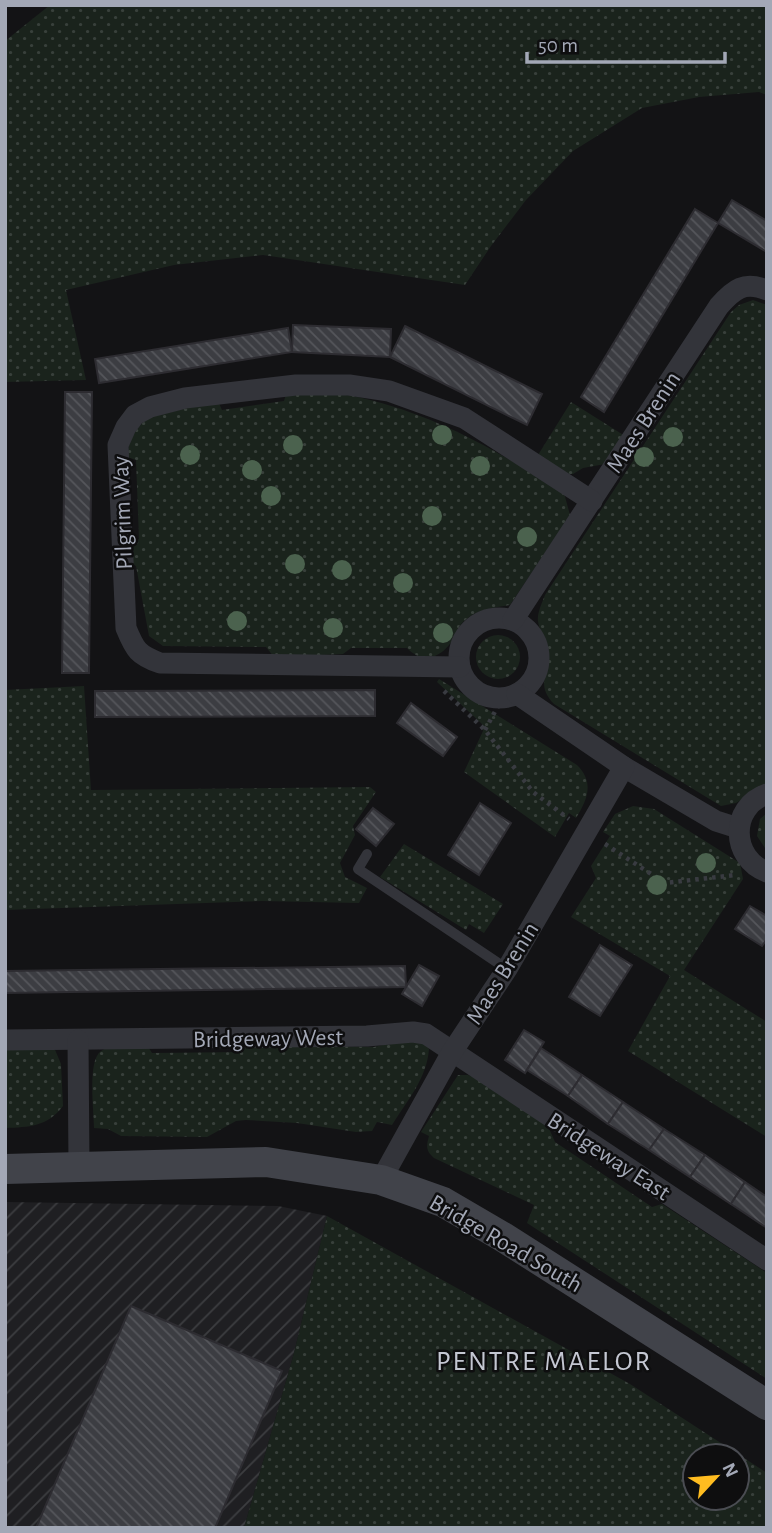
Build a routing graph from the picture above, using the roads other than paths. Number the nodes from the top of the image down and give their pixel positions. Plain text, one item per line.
1 (767, 290) edge
2 (592, 501) junction
3 (513, 620) junction
4 (460, 667) junction
5 (510, 696) junction
6 (624, 766) junction
7 (767, 794) edge
8 (738, 828) junction
9 (367, 854) dead end
10 (767, 872) edge
11 (507, 969) junction
12 (5, 1040) edge
13 (78, 1040) junction
14 (452, 1052) junction
15 (79, 1166) junction
16 (5, 1169) edge
17 (381, 1180) junction
18 (767, 1260) edge
19 (767, 1405) edge

1 - 2 street, Maes Brenin
2 - 3 street, Maes Brenin
2 - 4 street, Pilgrim Way
3 - 4 street
3 - 5 street
4 - 5 street
5 - 6 street
6 - 8 street
6 - 11 street, Maes Brenin
7 - 8 street
8 - 10 street
9 - 11 lane
11 - 14 street, Maes Brenin
12 - 13 street, Bridgeway West
13 - 14 street, Bridgeway West
13 - 15 street
14 - 17 street, Maes Brenin
14 - 18 street, Bridgeway East
15 - 16 street, Bridge Road South
15 - 17 street, Bridge Road South
17 - 19 street, Bridge Road South

